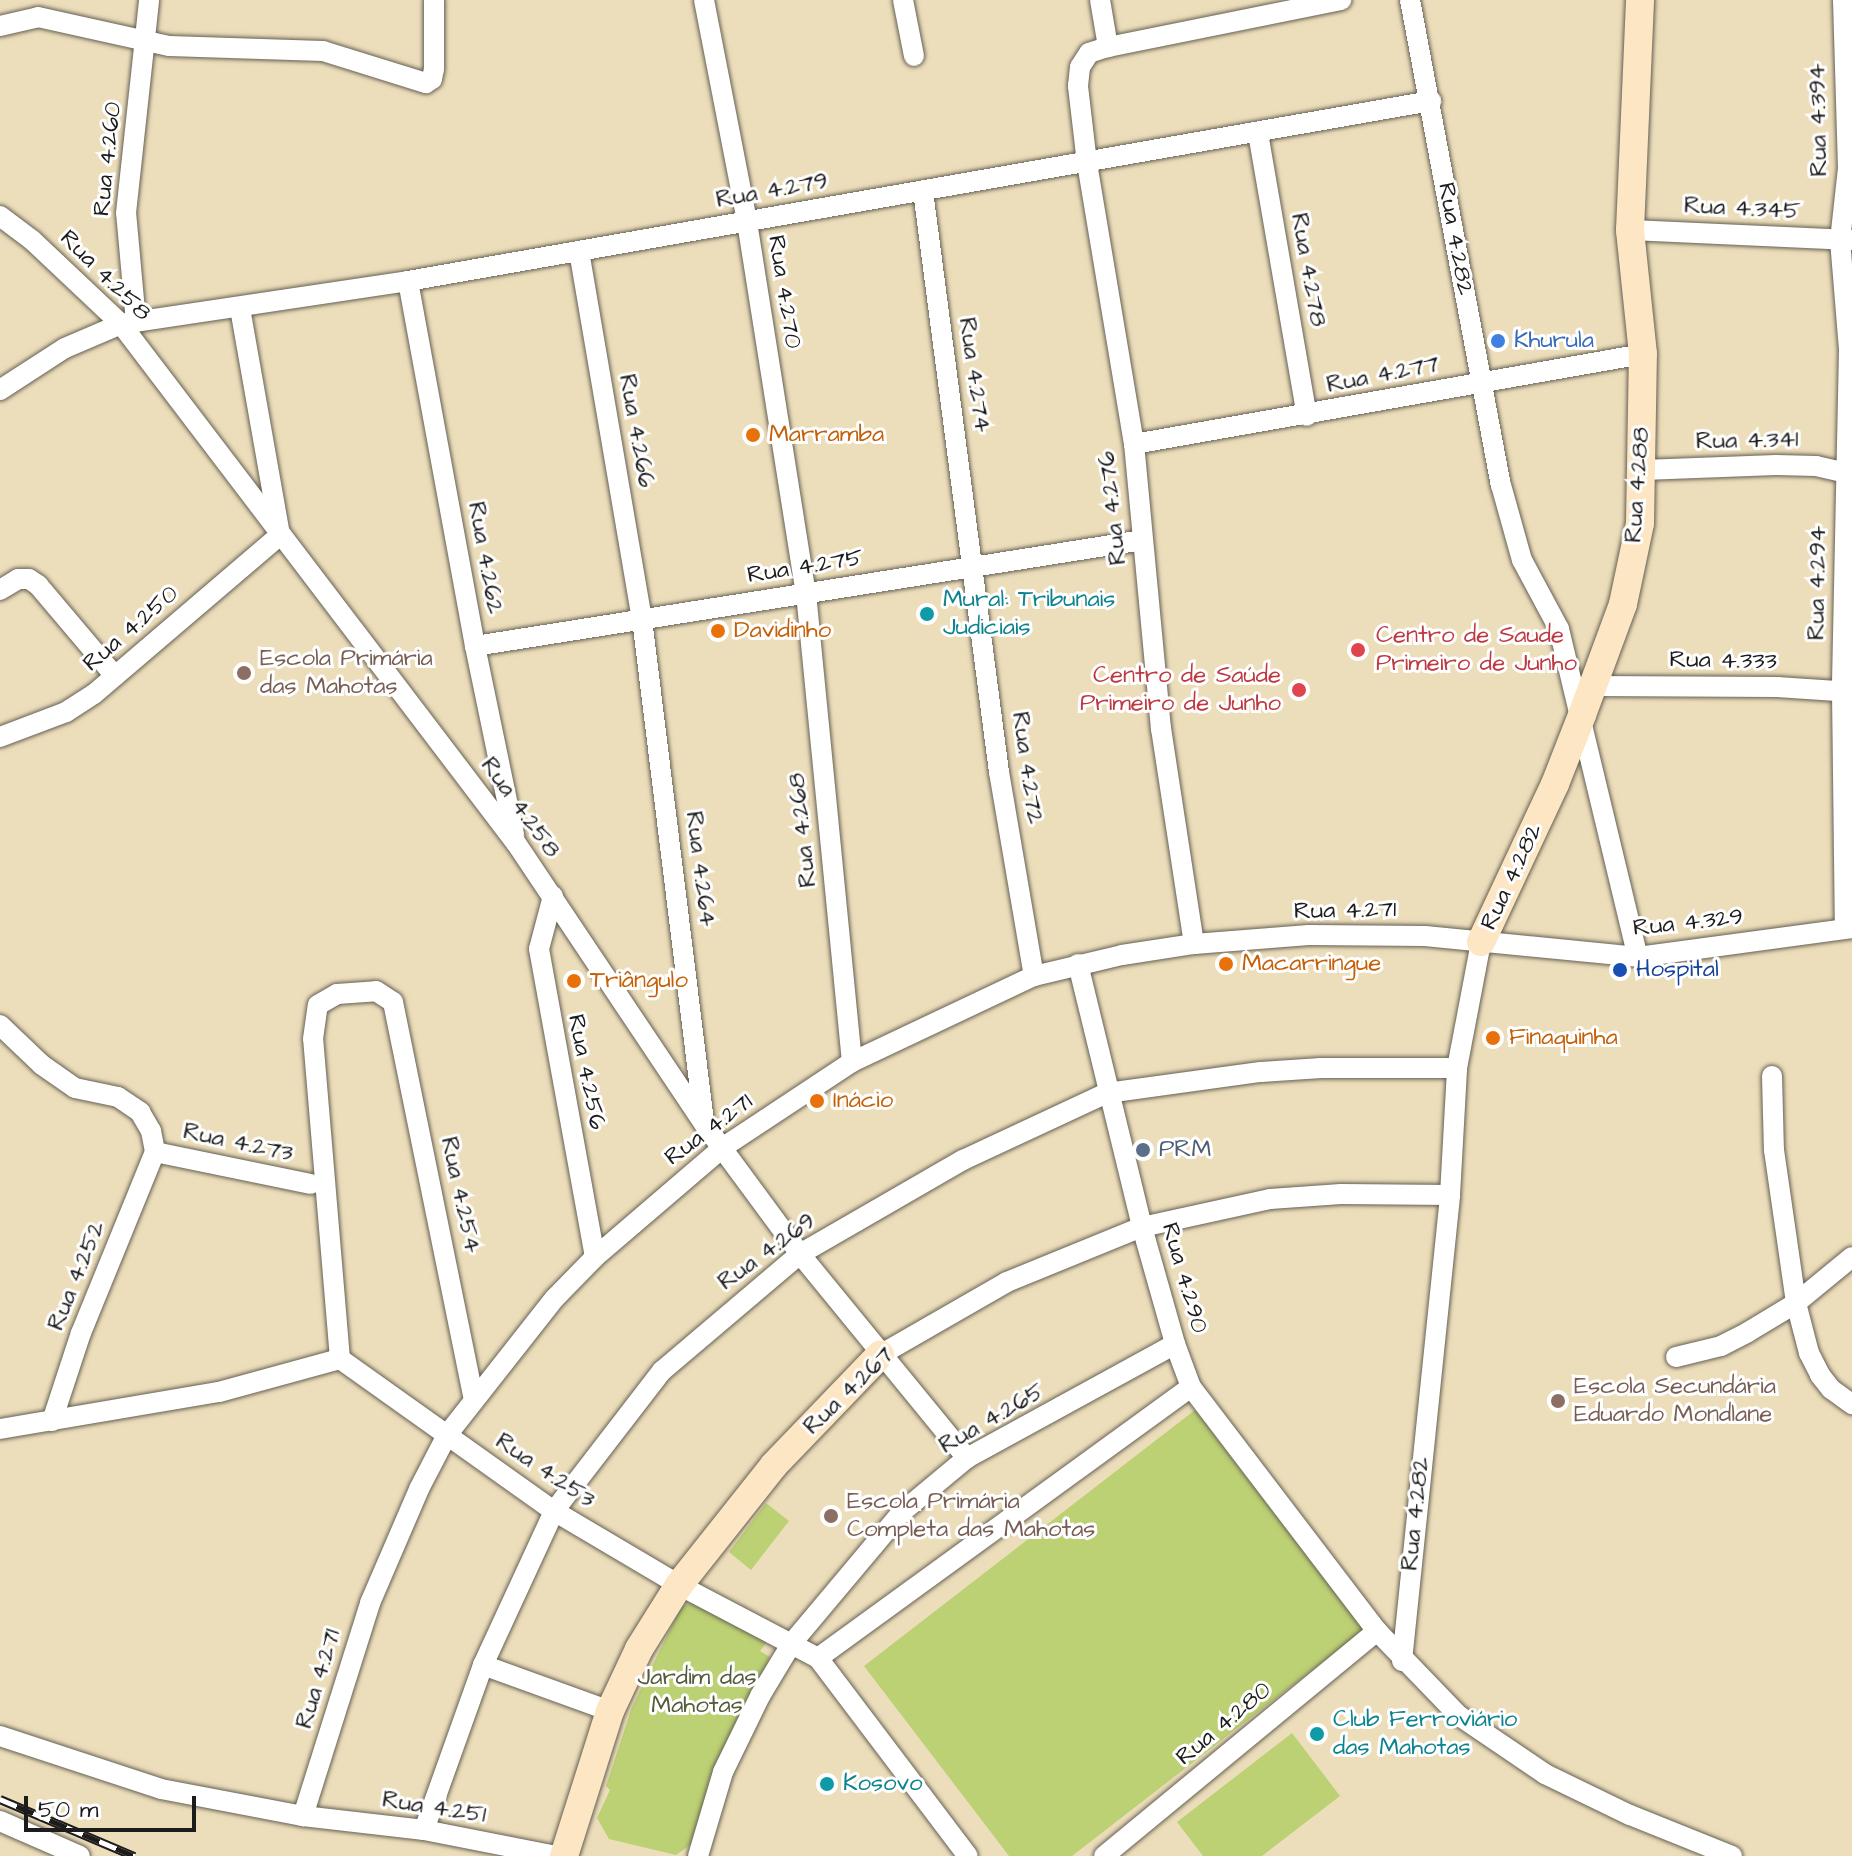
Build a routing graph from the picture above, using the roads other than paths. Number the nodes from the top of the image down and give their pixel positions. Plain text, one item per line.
1 (149, 0) edge
2 (434, 0) edge
3 (704, 0) edge
4 (903, 0) edge
5 (1100, 0) edge
6 (1341, 0) edge
7 (1410, 0) edge
8 (1640, 0) edge
9 (1843, 0) edge
10 (1279, 6) edge
11 (19, 10) edge
12 (0, 26) edge
13 (147, 43) junction
14 (1108, 47) junction
15 (914, 56) dead end
16 (1431, 101) junction
17 (1258, 133) junction
18 (1087, 163) junction
19 (923, 191) junction
20 (0, 216) edge
21 (747, 222) junction
22 (1630, 230) junction
23 (1846, 240) edge
24 (579, 251) junction
25 (408, 281) junction
26 (240, 308) junction
27 (128, 323) junction
28 (1643, 354) junction
29 (1480, 382) junction
30 (0, 390) edge
31 (1307, 416) junction
32 (1134, 444) junction
33 (1643, 470) junction
34 (1849, 474) edge
35 (280, 535) junction
36 (1143, 540) junction
37 (973, 566) junction
38 (0, 590) edge
39 (806, 593) junction
40 (642, 619) junction
41 (475, 646) junction
42 (115, 676) junction
43 (1593, 686) junction
44 (1847, 692) edge
45 (1582, 715) junction
46 (0, 737) edge
47 (516, 843) junction
48 (553, 896) junction
49 (1848, 928) edge
50 (1481, 942) junction
51 (1194, 944) junction
52 (1628, 956) junction
53 (1078, 964) junction
54 (1034, 976) junction
55 (0, 1025) edge
56 (852, 1062) junction
57 (1457, 1068) junction
58 (1772, 1076) dead end
59 (1107, 1093) junction
60 (705, 1125) junction
61 (722, 1148) junction
62 (155, 1152) junction
63 (311, 1184) dead end
64 (1450, 1195) junction
65 (1142, 1227) junction
66 (800, 1254) junction
67 (595, 1257) junction
68 (1852, 1257) edge
69 (1796, 1303) junction
70 (1175, 1344) junction
71 (880, 1355) junction
72 (1676, 1357) dead end
73 (340, 1359) junction
74 (1191, 1387) junction
75 (474, 1399) junction
76 (1852, 1404) edge
77 (52, 1421) junction
78 (0, 1429) edge
79 (447, 1435) junction
80 (967, 1458) junction
81 (554, 1511) junction
82 (679, 1585) junction
83 (1377, 1631) junction
84 (792, 1643) junction
85 (818, 1658) junction
86 (1402, 1661) junction
87 (483, 1665) junction
88 (610, 1711) junction
89 (0, 1736) edge
90 (303, 1816) junction
91 (0, 1821) edge
92 (424, 1830) junction
93 (479, 1848) edge
94 (80, 1856) edge
95 (556, 1856) edge
96 (564, 1856) edge
97 (698, 1856) edge
98 (968, 1856) edge
99 (1104, 1856) edge
100 (1732, 1856) edge

1 - 13 street, Rua 4.260
2 - 13 street
3 - 21 street, Rua 4.270
4 - 15 street
5 - 14 street
6 - 10 street
7 - 16 street, Rua 4.282
8 - 22 street, Rua 4.288
9 - 23 street, Rua 4.394
10 - 14 street
11 - 12 street
11 - 13 street
13 - 27 street, Rua 4.260
14 - 18 street, Rua 4.276
16 - 17 street, Rua 4.279
16 - 29 street, Rua 4.282
17 - 18 street, Rua 4.279
17 - 31 street, Rua 4.278
18 - 19 street, Rua 4.279
18 - 32 street, Rua 4.276
19 - 21 street, Rua 4.279
19 - 37 street, Rua 4.274
20 - 27 street, Rua 4.258
21 - 24 street, Rua 4.279
21 - 39 street, Rua 4.270
22 - 23 street, Rua 4.345
22 - 28 street, Rua 4.288
23 - 34 street, Rua 4.294
24 - 25 street, Rua 4.279
24 - 40 street, Rua 4.266
25 - 26 street, Rua 4.279
25 - 41 street, Rua 4.262
26 - 27 street, Rua 4.279
26 - 35 street
27 - 30 street, Rua 4.279
27 - 35 street, Rua 4.258
28 - 29 street, Rua 4.277
28 - 33 street, Rua 4.288
29 - 31 street, Rua 4.277
29 - 45 street, Rua 4.282
31 - 32 street, Rua 4.277
32 - 36 street, Rua 4.276
33 - 34 street, Rua 4.341
33 - 43 street, Rua 4.288
34 - 44 street, Rua 4.294
35 - 42 street, Rua 4.250
35 - 47 street, Rua 4.258
36 - 37 street, Rua 4.275
36 - 51 street, Rua 4.276
37 - 39 street, Rua 4.275
37 - 54 street, Rua 4.272
38 - 42 street
39 - 40 street, Rua 4.275
39 - 56 street, Rua 4.268
40 - 41 street, Rua 4.275
40 - 60 street, Rua 4.264
41 - 47 street, Rua 4.262
42 - 46 street, Rua 4.250
43 - 44 street, Rua 4.333
43 - 45 street, Rua 4.288
44 - 49 street, Rua 4.294
45 - 50 street, Rua 4.282
45 - 52 street
47 - 48 street, Rua 4.258
48 - 60 street, Rua 4.258
48 - 67 street, Rua 4.256
49 - 52 street, Rua 4.329
50 - 51 street, Rua 4.271
50 - 52 street, Rua 4.329
50 - 57 street, Rua 4.282
51 - 53 street, Rua 4.271
53 - 54 street, Rua 4.271
53 - 59 street, Rua 4.290
54 - 56 street, Rua 4.271
55 - 62 street
56 - 61 street, Rua 4.271
57 - 59 street, Rua 4.269
57 - 64 street, Rua 4.282
58 - 69 street
59 - 65 street, Rua 4.290
59 - 66 street, Rua 4.269
60 - 61 street, Rua 4.258
61 - 66 street, Rua 4.258
61 - 67 street, Rua 4.271
62 - 63 street, Rua 4.273
62 - 77 street, Rua 4.252
64 - 65 street, Rua 4.267
64 - 86 street, Rua 4.282
65 - 70 street, Rua 4.290
65 - 71 street, Rua 4.267
66 - 71 street, Rua 4.258
66 - 81 street, Rua 4.269
67 - 75 street, Rua 4.271
68 - 69 street
69 - 72 street
69 - 76 street
70 - 74 street, Rua 4.290
70 - 80 street, Rua 4.265
71 - 80 street, Rua 4.258
71 - 82 street, Rua 4.267
73 - 75 street, Rua 4.254
73 - 77 street
73 - 79 street, Rua 4.253
74 - 83 street, Rua 4.290
74 - 85 street
75 - 79 street, Rua 4.271
77 - 78 street
79 - 81 street, Rua 4.253
79 - 90 street, Rua 4.271
80 - 84 street, Rua 4.265
81 - 82 street, Rua 4.253
81 - 87 street, Rua 4.269
82 - 84 street, Rua 4.253
82 - 88 street, Rua 4.267
83 - 86 street
83 - 99 street, Rua 4.280
84 - 85 street, Rua 4.253
84 - 97 street, Rua 4.265
85 - 98 street, Rua 4.253
86 - 100 street
87 - 88 street
87 - 92 street, Rua 4.269
88 - 96 street, Rua 4.267
89 - 90 street, Rua 4.251
90 - 92 street, Rua 4.251
91 - 94 street
92 - 93 street, Rua 4.251
93 - 95 street, Rua 4.251

